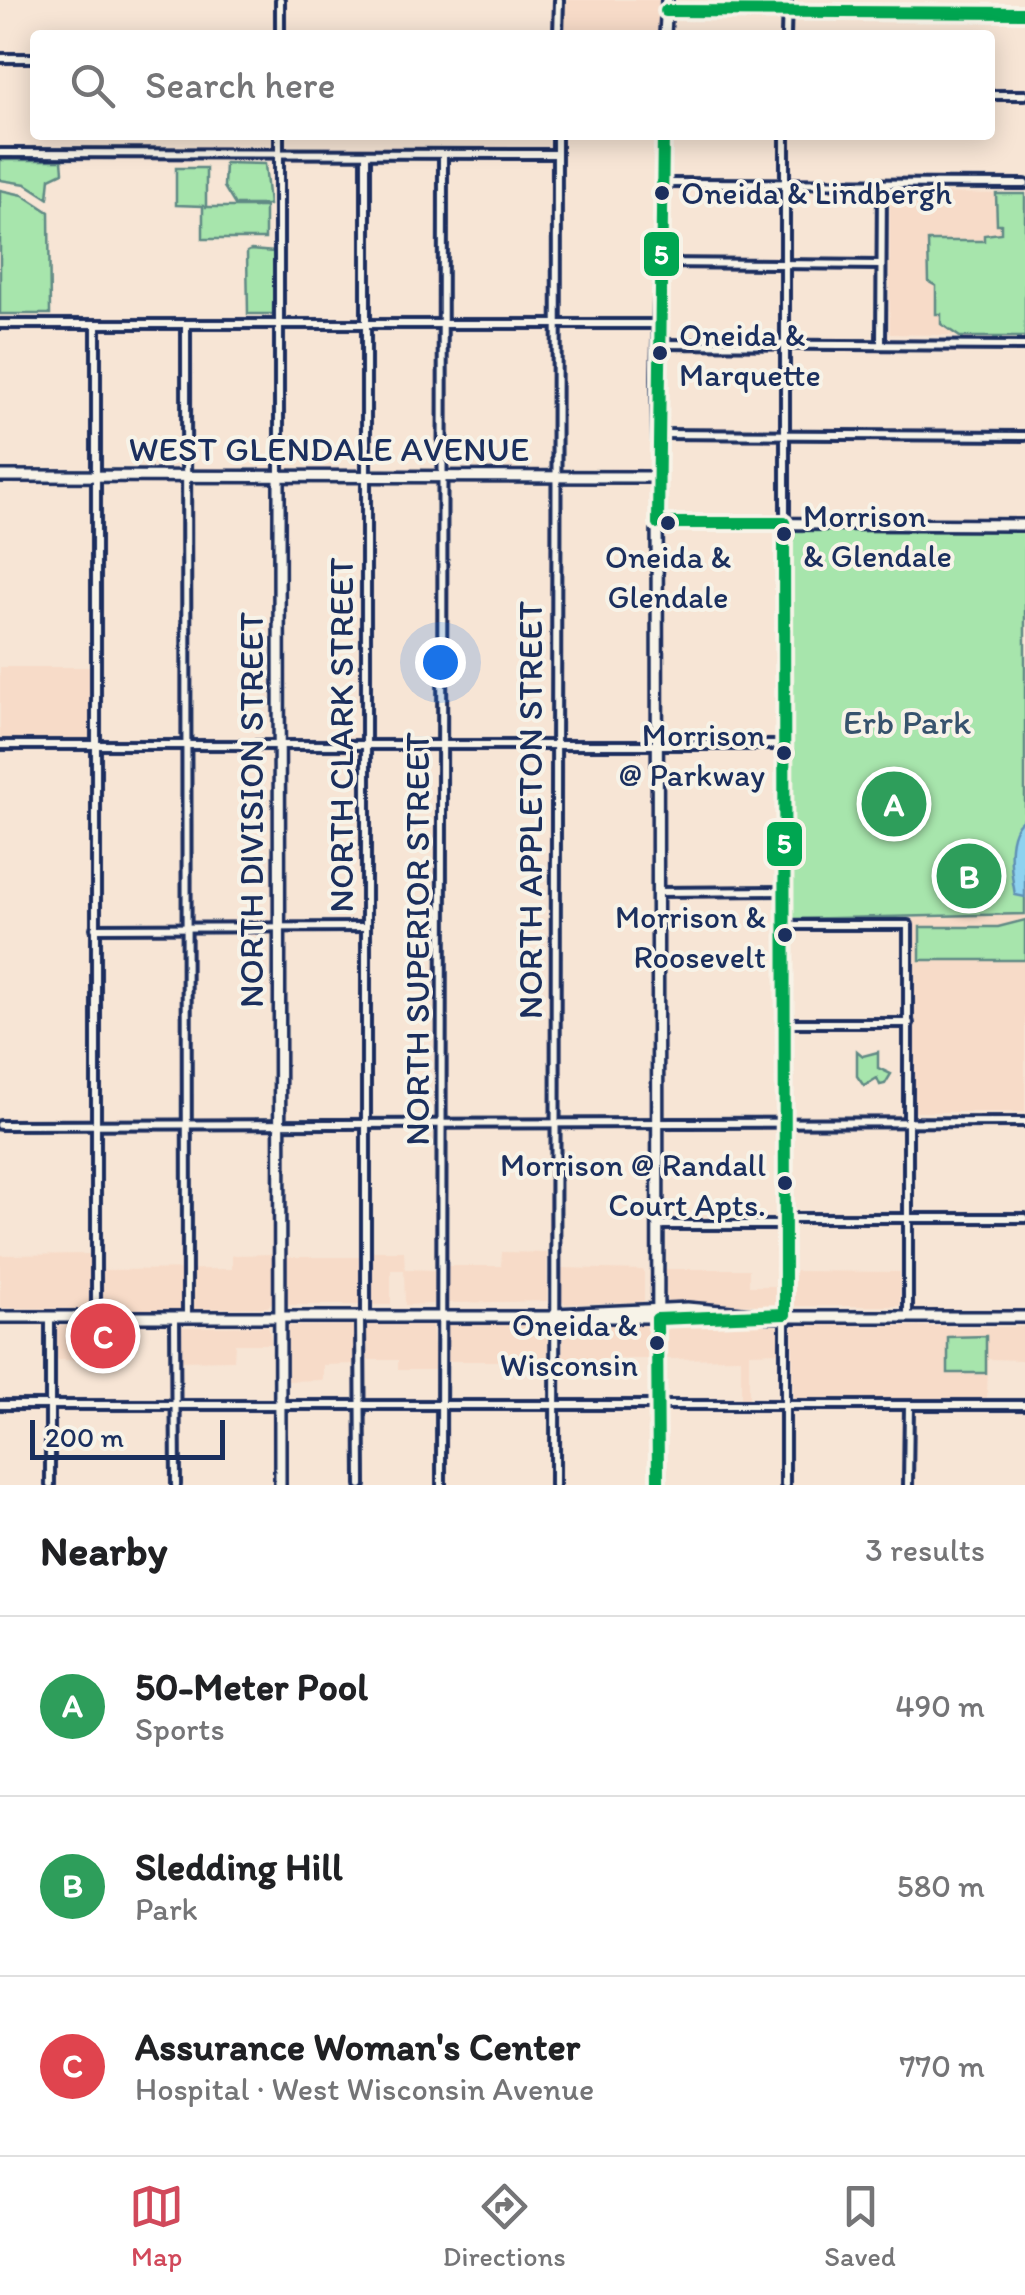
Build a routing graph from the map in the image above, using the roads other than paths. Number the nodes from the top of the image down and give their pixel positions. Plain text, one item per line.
1 (280, 0) edge
2 (559, 0) edge
3 (787, 0) edge
4 (666, 6) edge
5 (786, 12) junction
6 (1025, 13) edge
7 (280, 30) edge
8 (558, 30) edge
9 (786, 30) edge
10 (0, 58) edge
11 (30, 58) edge
12 (995, 95) edge
13 (1025, 95) edge
14 (279, 140) edge
15 (557, 140) edge
16 (663, 140) edge
17 (785, 140) edge
18 (0, 153) edge
19 (279, 154) junction
20 (366, 154) junction
21 (443, 154) junction
22 (556, 154) junction
23 (662, 183) junction
24 (784, 184) junction
25 (882, 184) junction
26 (1025, 184) edge
27 (660, 263) junction
28 (785, 264) junction
29 (882, 265) junction
30 (0, 324) edge
31 (96, 324) junction
32 (186, 324) junction
33 (278, 324) junction
34 (366, 324) junction
35 (442, 324) junction
36 (556, 324) junction
37 (658, 324) junction
38 (658, 344) junction
39 (784, 344) junction
40 (881, 344) junction
41 (1025, 346) edge
42 (657, 434) junction
43 (784, 435) junction
44 (1025, 436) edge
45 (0, 476) edge
46 (95, 476) junction
47 (184, 476) junction
48 (279, 476) junction
49 (366, 477) junction
50 (442, 477) junction
51 (556, 477) junction
52 (658, 477) junction
53 (784, 523) junction
54 (658, 524) junction
55 (1025, 524) edge
56 (279, 744) junction
57 (366, 744) junction
58 (442, 744) junction
59 (0, 745) edge
60 (96, 745) junction
61 (186, 745) junction
62 (555, 745) junction
63 (658, 745) junction
64 (784, 745) junction
65 (658, 892) junction
66 (784, 892) junction
67 (784, 925) junction
68 (185, 927) junction
69 (279, 927) junction
70 (365, 927) junction
71 (96, 928) junction
72 (909, 1022) junction
73 (784, 1023) junction
74 (659, 1121) junction
75 (784, 1121) junction
76 (442, 1122) junction
77 (555, 1122) junction
78 (908, 1122) junction
79 (1025, 1122) edge
80 (368, 1123) junction
81 (0, 1124) edge
82 (187, 1124) junction
83 (278, 1124) junction
84 (97, 1125) junction
85 (908, 1218) junction
86 (1025, 1218) edge
87 (785, 1222) junction
88 (658, 1225) junction
89 (554, 1314) junction
90 (657, 1314) junction
91 (784, 1314) junction
92 (363, 1315) junction
93 (441, 1315) junction
94 (908, 1315) junction
95 (50, 1316) junction
96 (96, 1316) junction
97 (175, 1316) junction
98 (187, 1316) junction
99 (279, 1316) junction
100 (0, 1317) edge
101 (1025, 1317) edge
102 (0, 1404) edge
103 (50, 1404) junction
104 (279, 1404) junction
105 (360, 1404) junction
106 (658, 1404) junction
107 (784, 1404) junction
108 (1025, 1404) edge
109 (176, 1405) junction
110 (442, 1405) junction
111 (555, 1405) junction
112 (909, 1405) junction
113 (50, 1485) edge
114 (176, 1485) edge
115 (280, 1485) edge
116 (360, 1485) edge
117 (442, 1485) edge
118 (555, 1485) edge
119 (658, 1485) edge
120 (785, 1485) edge
121 (908, 1485) edge

1 - 7 street
2 - 8 street
3 - 5 street
4 - 5 street
5 - 6 street
5 - 9 street
10 - 11 street
12 - 13 street
14 - 19 street, NORTH DIVISION STREET
15 - 22 street, NORTH APPLETON STREET
16 - 23 main road
17 - 24 street
18 - 19 street
19 - 20 street
19 - 33 street, NORTH DIVISION STREET
20 - 21 street
20 - 34 street, NORTH CLARK STREET
21 - 22 street
21 - 35 street, NORTH SUPERIOR STREET
22 - 36 street, NORTH APPLETON STREET
23 - 24 street
23 - 27 main road
24 - 25 street
24 - 28 street
25 - 26 street
25 - 29 street
27 - 28 street
27 - 37 main road
28 - 29 street
28 - 39 street
29 - 40 street
30 - 31 street
31 - 32 street
31 - 46 street
32 - 33 street
32 - 47 street
33 - 34 street
33 - 48 street, NORTH DIVISION STREET
34 - 35 street
34 - 49 street, NORTH CLARK STREET
35 - 36 street
35 - 50 street, NORTH SUPERIOR STREET
36 - 37 street
36 - 51 street, NORTH APPLETON STREET
37 - 38 main road
38 - 39 street
38 - 42 main road
39 - 40 street
39 - 43 street
40 - 41 street
42 - 43 street
42 - 52 main road
43 - 44 street
43 - 53 street
45 - 46 main road, WEST GLENDALE AVENUE
46 - 47 main road, WEST GLENDALE AVENUE
46 - 60 street
47 - 48 main road, WEST GLENDALE AVENUE
47 - 61 street
48 - 49 main road, WEST GLENDALE AVENUE
48 - 56 main road, NORTH DIVISION STREET
49 - 50 main road, WEST GLENDALE AVENUE
49 - 57 street, NORTH CLARK STREET
50 - 51 main road, WEST GLENDALE AVENUE
50 - 58 street, NORTH SUPERIOR STREET
51 - 52 main road, WEST GLENDALE AVENUE
51 - 62 street, NORTH APPLETON STREET
52 - 54 main road
53 - 54 main road
53 - 55 main road
53 - 64 street
54 - 63 main road
56 - 57 street
56 - 61 street
56 - 69 main road, NORTH DIVISION STREET
57 - 58 street
57 - 70 street, NORTH CLARK STREET
58 - 62 street
58 - 76 street, NORTH SUPERIOR STREET
59 - 60 street
60 - 61 street
60 - 71 street
61 - 68 street
62 - 63 street
62 - 77 street, NORTH APPLETON STREET
63 - 64 street
63 - 65 main road
64 - 66 street
65 - 66 street
65 - 74 main road
66 - 67 street
67 - 72 street
67 - 73 street
68 - 69 street
68 - 71 street
68 - 82 street
69 - 70 street
69 - 83 main road, NORTH DIVISION STREET
70 - 80 street, NORTH CLARK STREET
71 - 84 street
72 - 73 street
72 - 78 street
73 - 75 street
74 - 75 street
74 - 77 street
74 - 88 main road
75 - 78 street
75 - 87 street
76 - 77 street
76 - 80 street
76 - 93 street, NORTH SUPERIOR STREET
77 - 89 street, NORTH APPLETON STREET
78 - 79 street
78 - 85 street
80 - 83 street
80 - 92 street, NORTH CLARK STREET
81 - 84 street
82 - 83 street
82 - 84 street
82 - 98 street
83 - 99 main road, NORTH DIVISION STREET
84 - 96 street
85 - 86 street
85 - 87 street
85 - 94 street
87 - 88 street
87 - 91 street
88 - 90 main road
89 - 90 main road
89 - 93 main road
89 - 111 street, NORTH APPLETON STREET
90 - 91 main road
90 - 106 main road
91 - 94 main road
91 - 107 street
92 - 93 main road
92 - 99 main road
92 - 105 street, NORTH CLARK STREET
93 - 110 street, NORTH SUPERIOR STREET
94 - 101 main road
95 - 96 main road
95 - 100 main road
95 - 103 street
96 - 97 main road
97 - 98 main road
97 - 109 street
98 - 99 main road
99 - 104 main road, NORTH DIVISION STREET
102 - 103 street
103 - 109 street
103 - 113 street
104 - 105 street
104 - 109 street
104 - 115 main road, NORTH DIVISION STREET
105 - 110 street
105 - 116 street, NORTH CLARK STREET
106 - 107 street
106 - 111 street
106 - 119 main road
107 - 112 street
107 - 120 street
108 - 112 street
109 - 114 street
110 - 111 street
110 - 117 street, NORTH SUPERIOR STREET
111 - 118 street, NORTH APPLETON STREET
112 - 121 street

